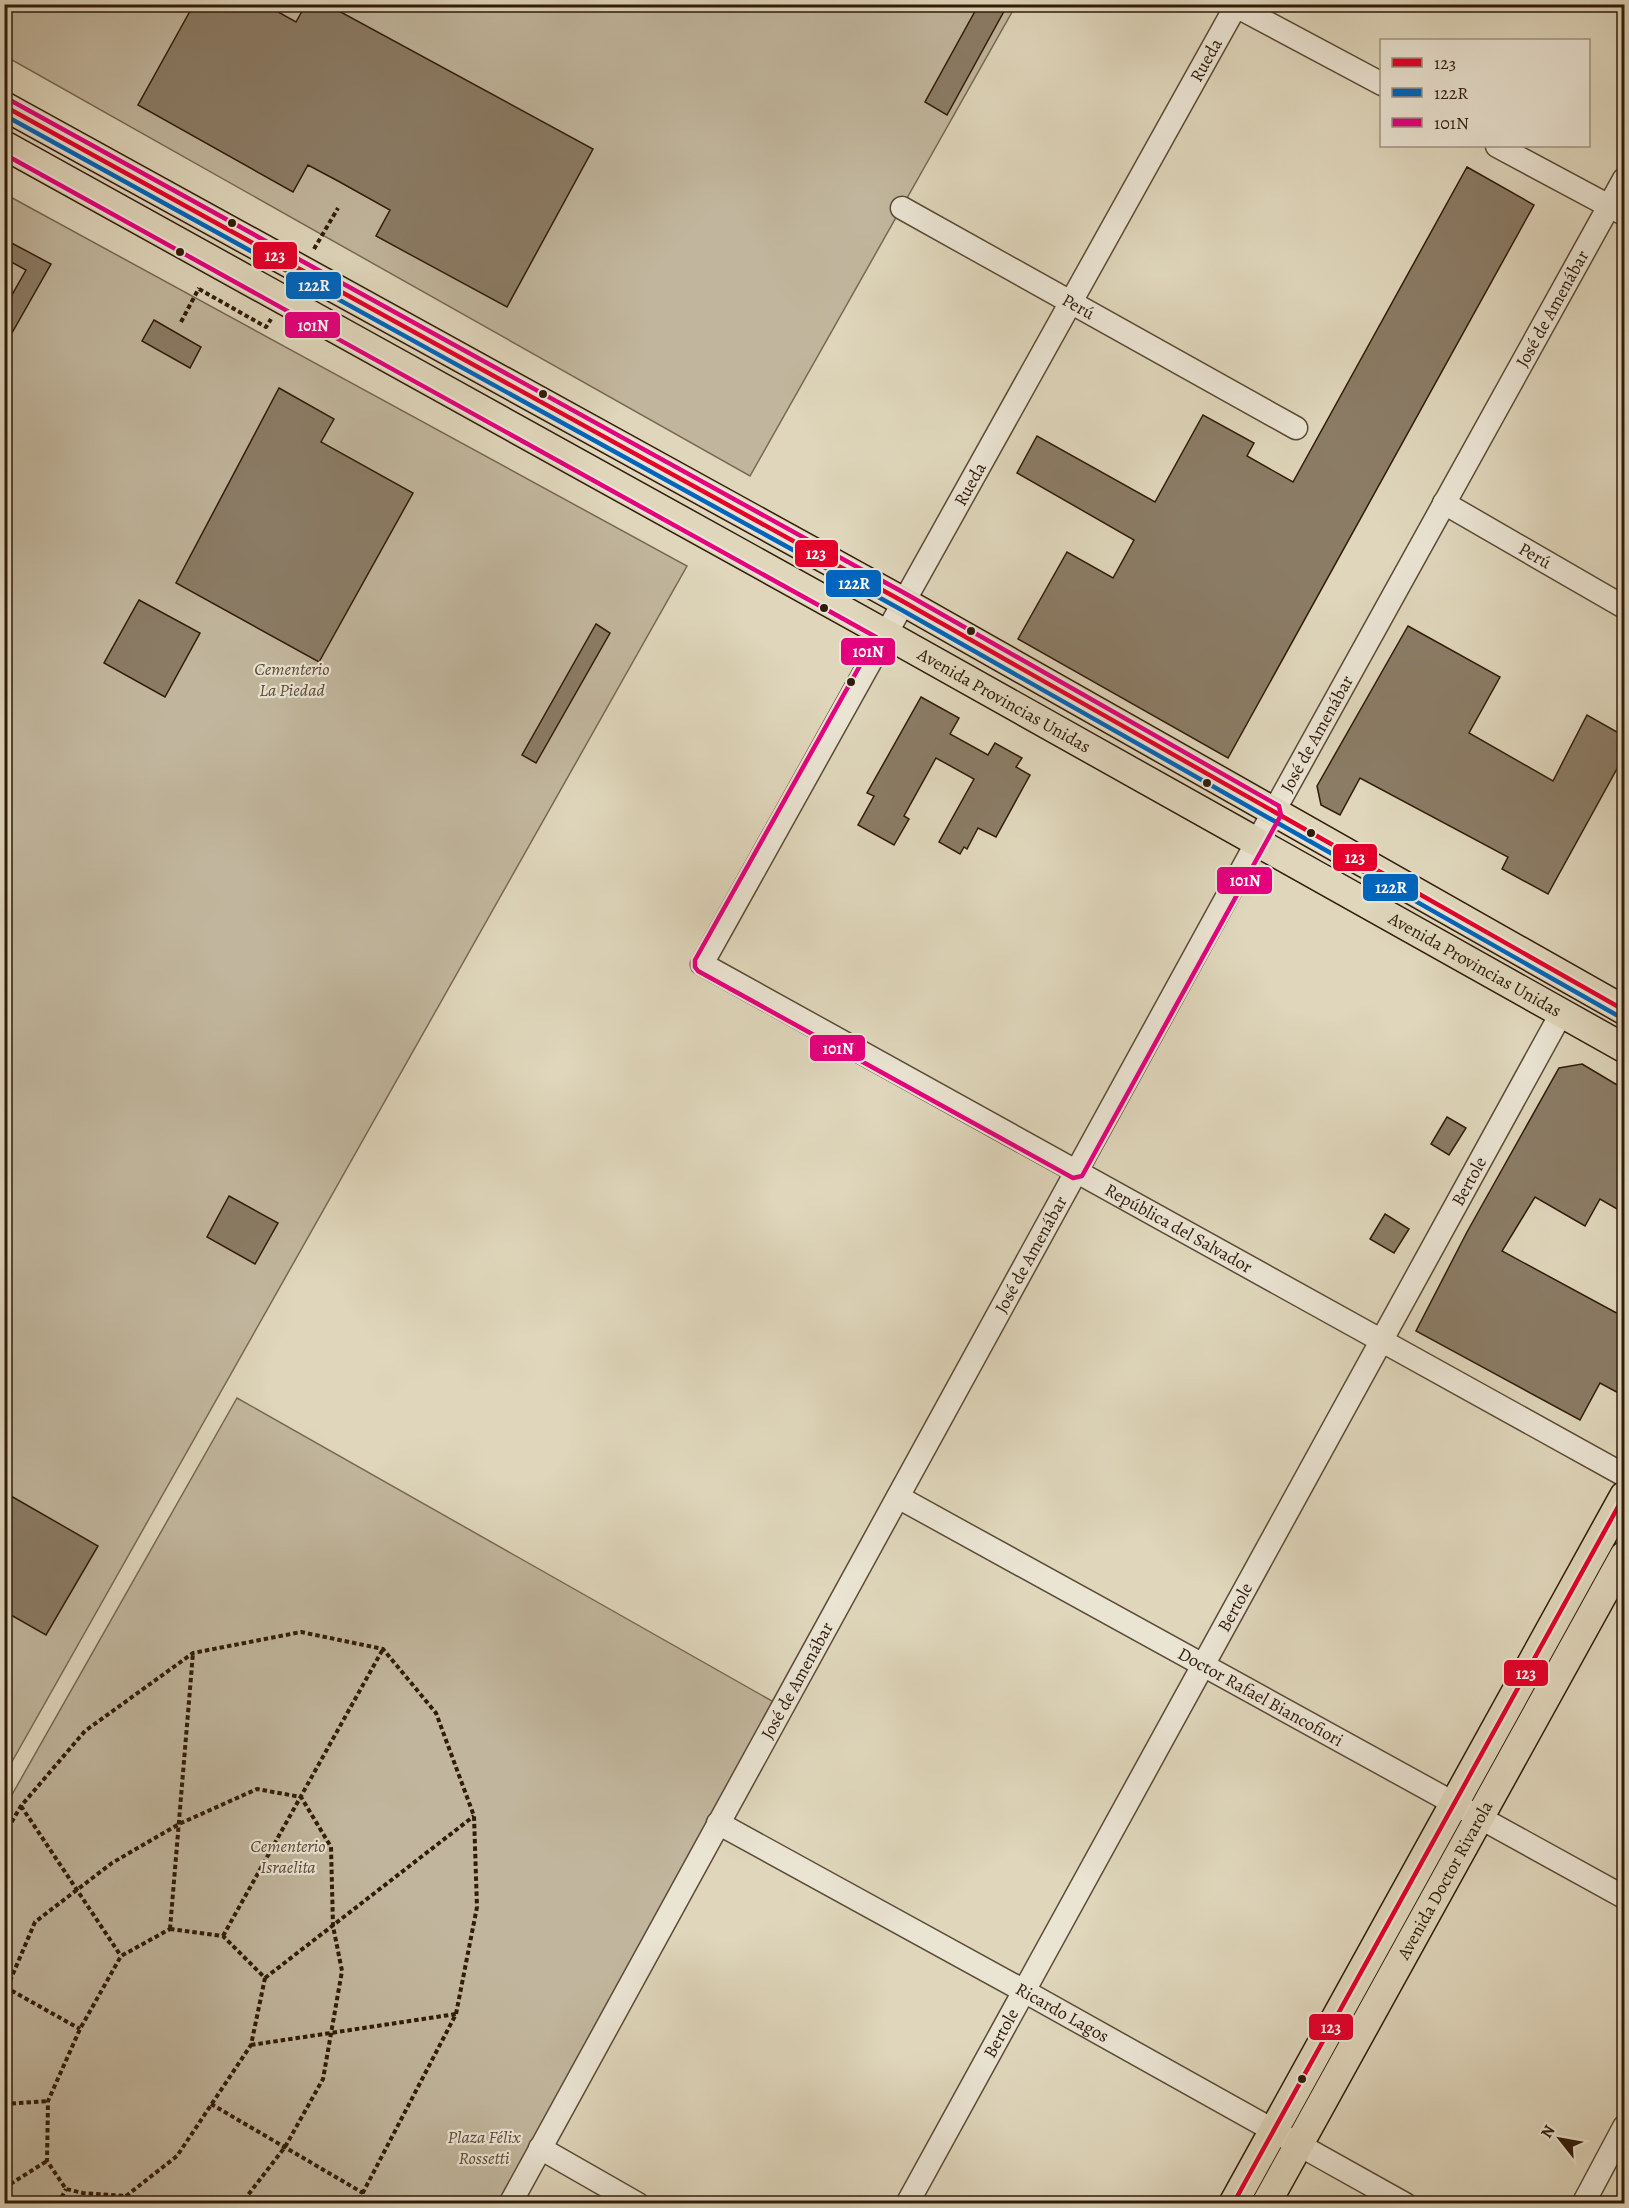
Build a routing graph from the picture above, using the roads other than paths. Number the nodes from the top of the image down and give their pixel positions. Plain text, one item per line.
1 (1235, 5) edge
2 (1380, 83) edge
3 (4, 106) edge
4 (4, 145) edge
5 (1499, 147) edge
6 (1624, 179) edge
7 (902, 208) dead end
8 (1617, 210) edge
9 (1071, 303) junction
10 (1296, 428) dead end
11 (1444, 503) junction
12 (904, 602) junction
13 (1624, 607) edge
14 (886, 634) junction
15 (1274, 811) junction
16 (1257, 842) junction
17 (702, 963) joint
18 (1624, 1010) edge
19 (1562, 1012) junction
20 (1624, 1048) edge
21 (1077, 1171) junction
22 (1381, 1340) junction
23 (1624, 1475) edge
24 (1624, 1496) edge
25 (898, 1497) junction
26 (1624, 1556) edge
27 (1203, 1665) junction
28 (1454, 1803) junction
29 (1480, 1817) junction
30 (718, 1823) junction
31 (1624, 1897) edge
32 (1024, 1991) junction
33 (1624, 2127) edge
34 (1273, 2130) junction
35 (1299, 2145) junction
36 (540, 2148) junction
37 (510, 2204) edge
38 (638, 2204) edge
39 (907, 2204) edge
40 (1233, 2204) edge
41 (1266, 2204) edge
42 (1405, 2204) edge
43 (1583, 2204) edge

1 - 2 street
1 - 9 street, Rueda
3 - 12 main road, Avenida Provincias Unidas
4 - 14 main road, Avenida Provincias Unidas
5 - 8 street
6 - 8 street, José de Amenábar
7 - 9 street, Perú
8 - 11 street, José de Amenábar
9 - 10 street, Perú
9 - 12 street, Rueda
11 - 13 street, Perú
11 - 15 street, José de Amenábar
12 - 14 street, Rueda
12 - 15 main road, Avenida Provincias Unidas
14 - 16 main road, Avenida Provincias Unidas
14 - 17 street, Rueda
15 - 16 street, José de Amenábar
15 - 18 main road, Avenida Provincias Unidas
16 - 19 main road, Avenida Provincias Unidas
16 - 21 street, José de Amenábar
17 - 21 street, República del Salvador
19 - 20 main road, Avenida Provincias Unidas
19 - 22 street, Bertole
21 - 22 street, República del Salvador
21 - 25 street, José de Amenábar
22 - 23 street, República del Salvador
22 - 27 street, Bertole
24 - 28 main road, Avenida Doctor Rivarola
25 - 27 street, Doctor Rafael Biancofiori
25 - 30 street, José de Amenábar
26 - 29 main road, Avenida Doctor Rivarola
27 - 28 street, Doctor Rafael Biancofiori
27 - 32 street, Bertole
28 - 29 street, Doctor Rafael Biancofiori
28 - 34 main road, Avenida Doctor Rivarola
29 - 31 street, Doctor Rafael Biancofiori
29 - 35 main road, Avenida Doctor Rivarola
30 - 32 street, Ricardo Lagos
30 - 36 street, José de Amenábar
32 - 34 street, Ricardo Lagos
32 - 39 street, Bertole
33 - 43 street
34 - 35 street, Ricardo Lagos
34 - 40 main road, Avenida Doctor Rivarola
35 - 41 main road, Avenida Doctor Rivarola
35 - 42 street, Ricardo Lagos
36 - 37 street, José de Amenábar
36 - 38 street

